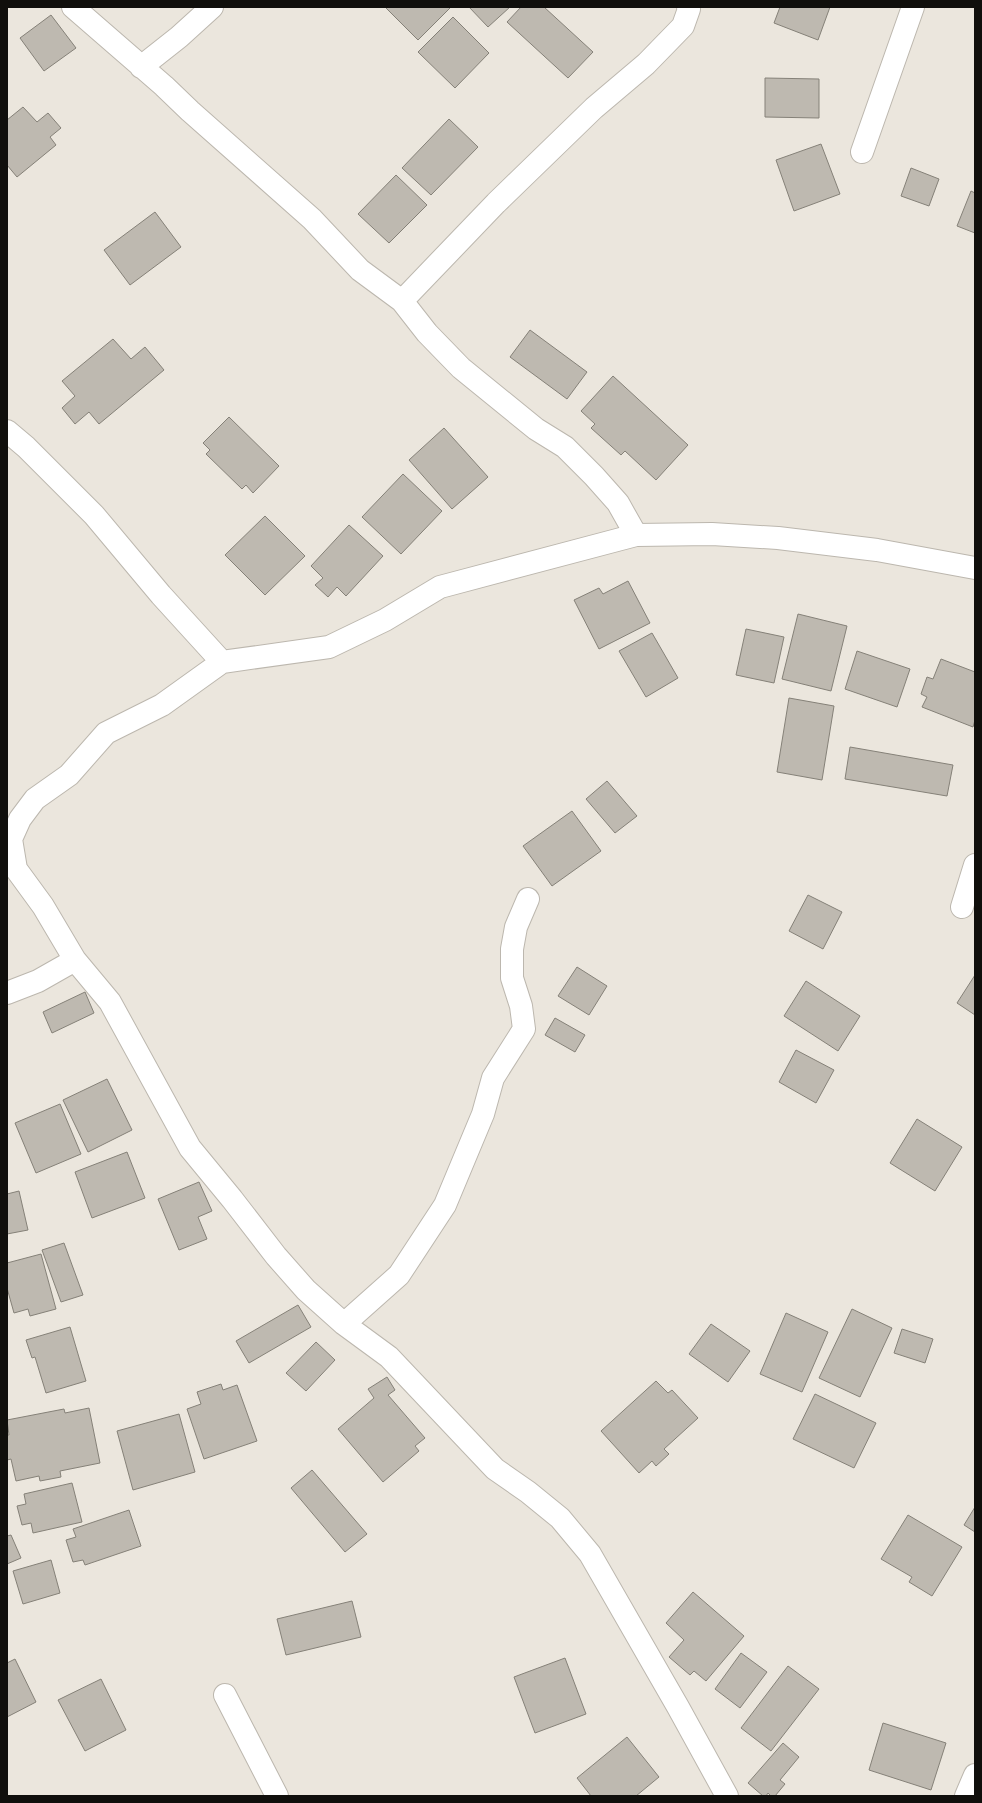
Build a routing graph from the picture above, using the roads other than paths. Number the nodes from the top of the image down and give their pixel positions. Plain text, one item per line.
1 (72, 7) edge
2 (212, 7) edge
3 (688, 7) edge
4 (913, 7) edge
5 (141, 67) junction
6 (862, 152) dead end
7 (402, 301) junction
8 (7, 431) edge
9 (636, 535) junction
10 (975, 568) edge
11 (222, 662) junction
12 (975, 865) edge
13 (528, 899) dead end
14 (962, 907) dead end
15 (75, 960) junction
16 (7, 993) edge
17 (344, 1324) junction
18 (225, 1695) dead end
19 (975, 1775) edge
20 (277, 1796) edge
21 (727, 1796) edge
22 (966, 1796) edge

1 - 5 street
2 - 5 street
3 - 7 street
4 - 6 street
5 - 7 street
7 - 9 street
8 - 11 street
9 - 10 street
9 - 11 street
11 - 15 street
12 - 14 street
13 - 17 street
15 - 16 street
15 - 17 street
17 - 21 street
18 - 20 street
19 - 22 street

